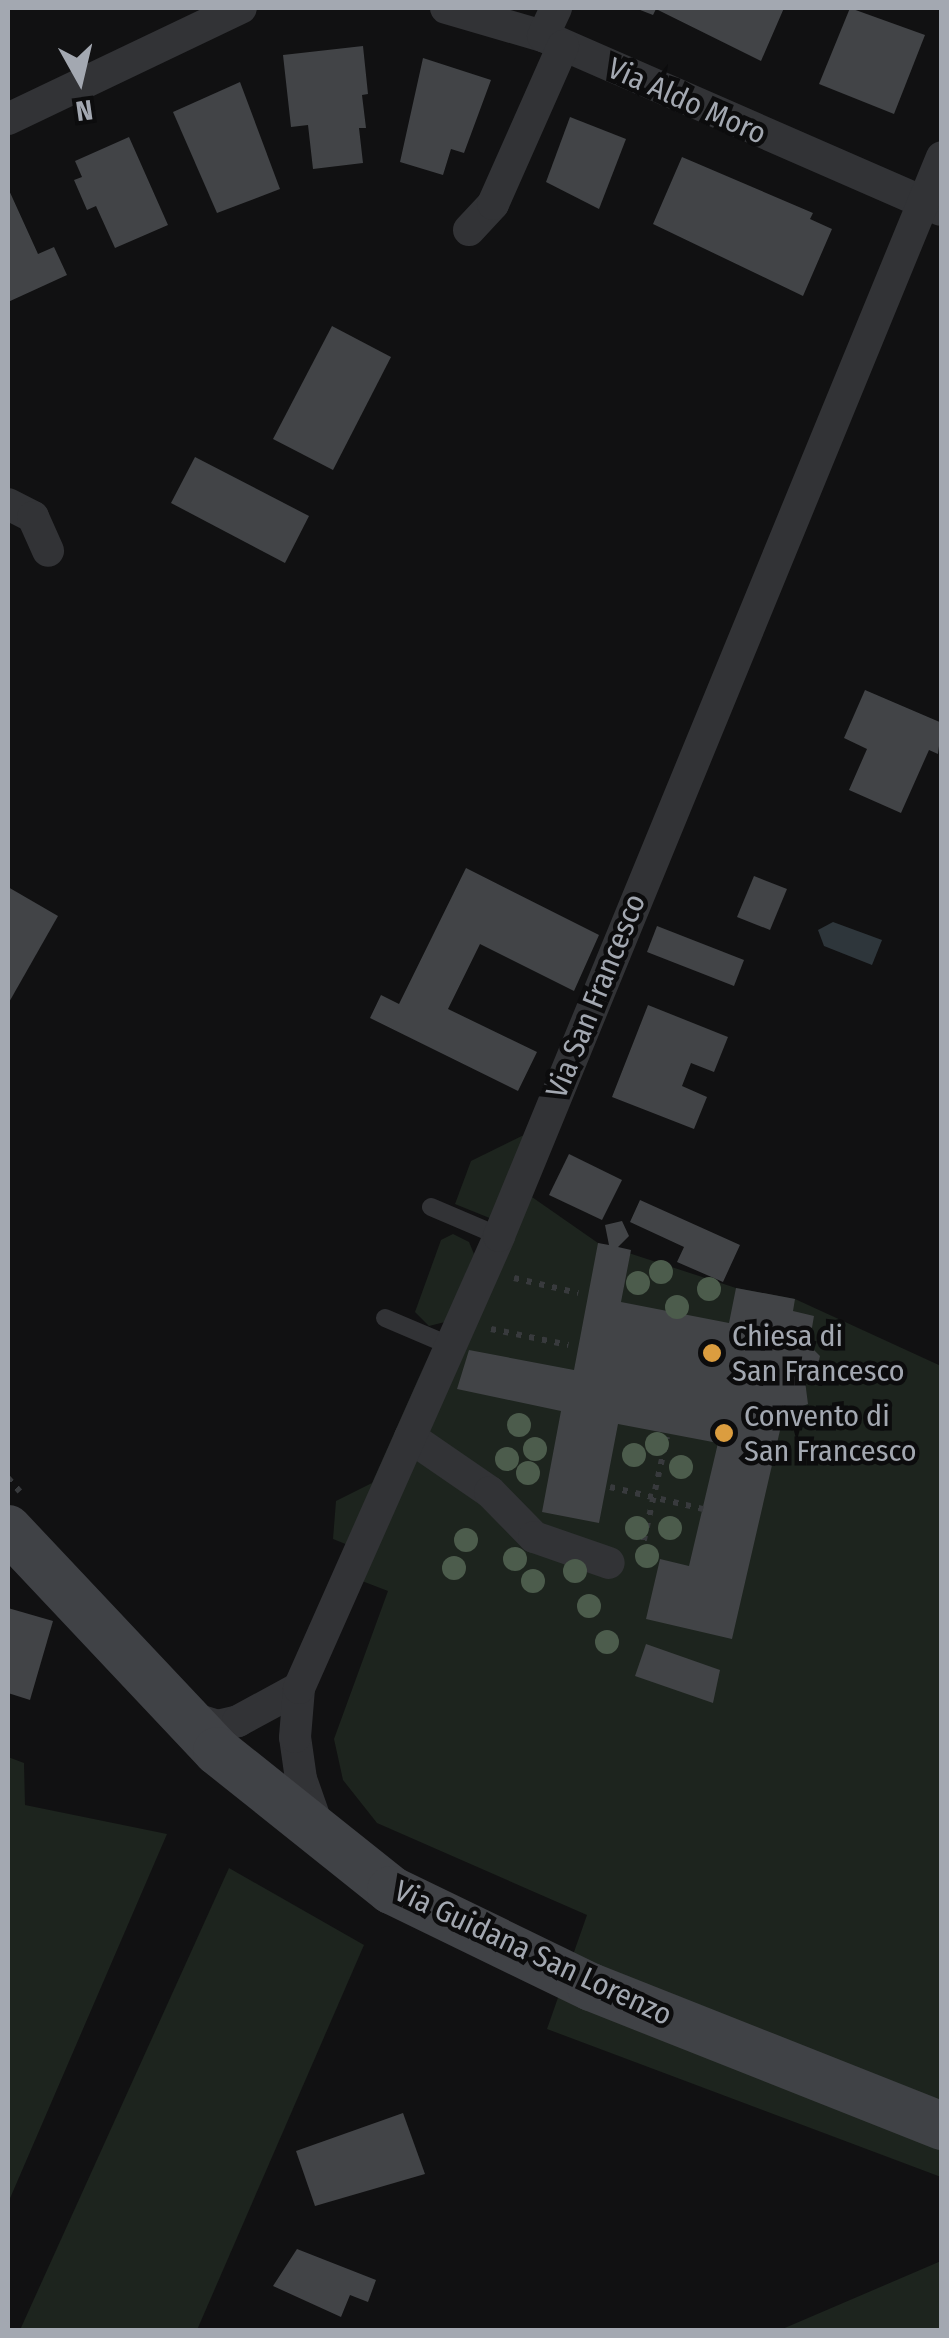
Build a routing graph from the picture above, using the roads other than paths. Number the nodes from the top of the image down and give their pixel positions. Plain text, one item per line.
1 (241, 8) edge
2 (446, 8) edge
3 (554, 30) edge
4 (12, 115) edge
5 (942, 157) edge
6 (933, 207) edge
7 (470, 230) dead end
8 (8, 504) edge
9 (48, 551) dead end
10 (430, 1207) dead end
11 (498, 1236) junction
12 (385, 1318) dead end
13 (455, 1335) junction
14 (410, 1437) junction
15 (21, 1518) edge
16 (624, 1561) road end
17 (300, 1688) junction
18 (182, 1715) junction
19 (322, 1838) junction
20 (942, 2126) edge

1 - 4 street
2 - 3 street, Via Aldo Moro
3 - 6 street, Via Aldo Moro
3 - 7 street
5 - 6 street, Via San Francesco
6 - 11 street, Via San Francesco
8 - 9 street
10 - 11 lane
11 - 13 street, Via San Francesco
12 - 13 lane
13 - 14 street, Via San Francesco
14 - 16 street
14 - 17 street, Via San Francesco
15 - 18 street, Via Guidana San Lorenzo
17 - 18 street
17 - 19 street, Via San Francesco
18 - 19 street, Via Guidana San Lorenzo
19 - 20 street, Via Guidana San Lorenzo

